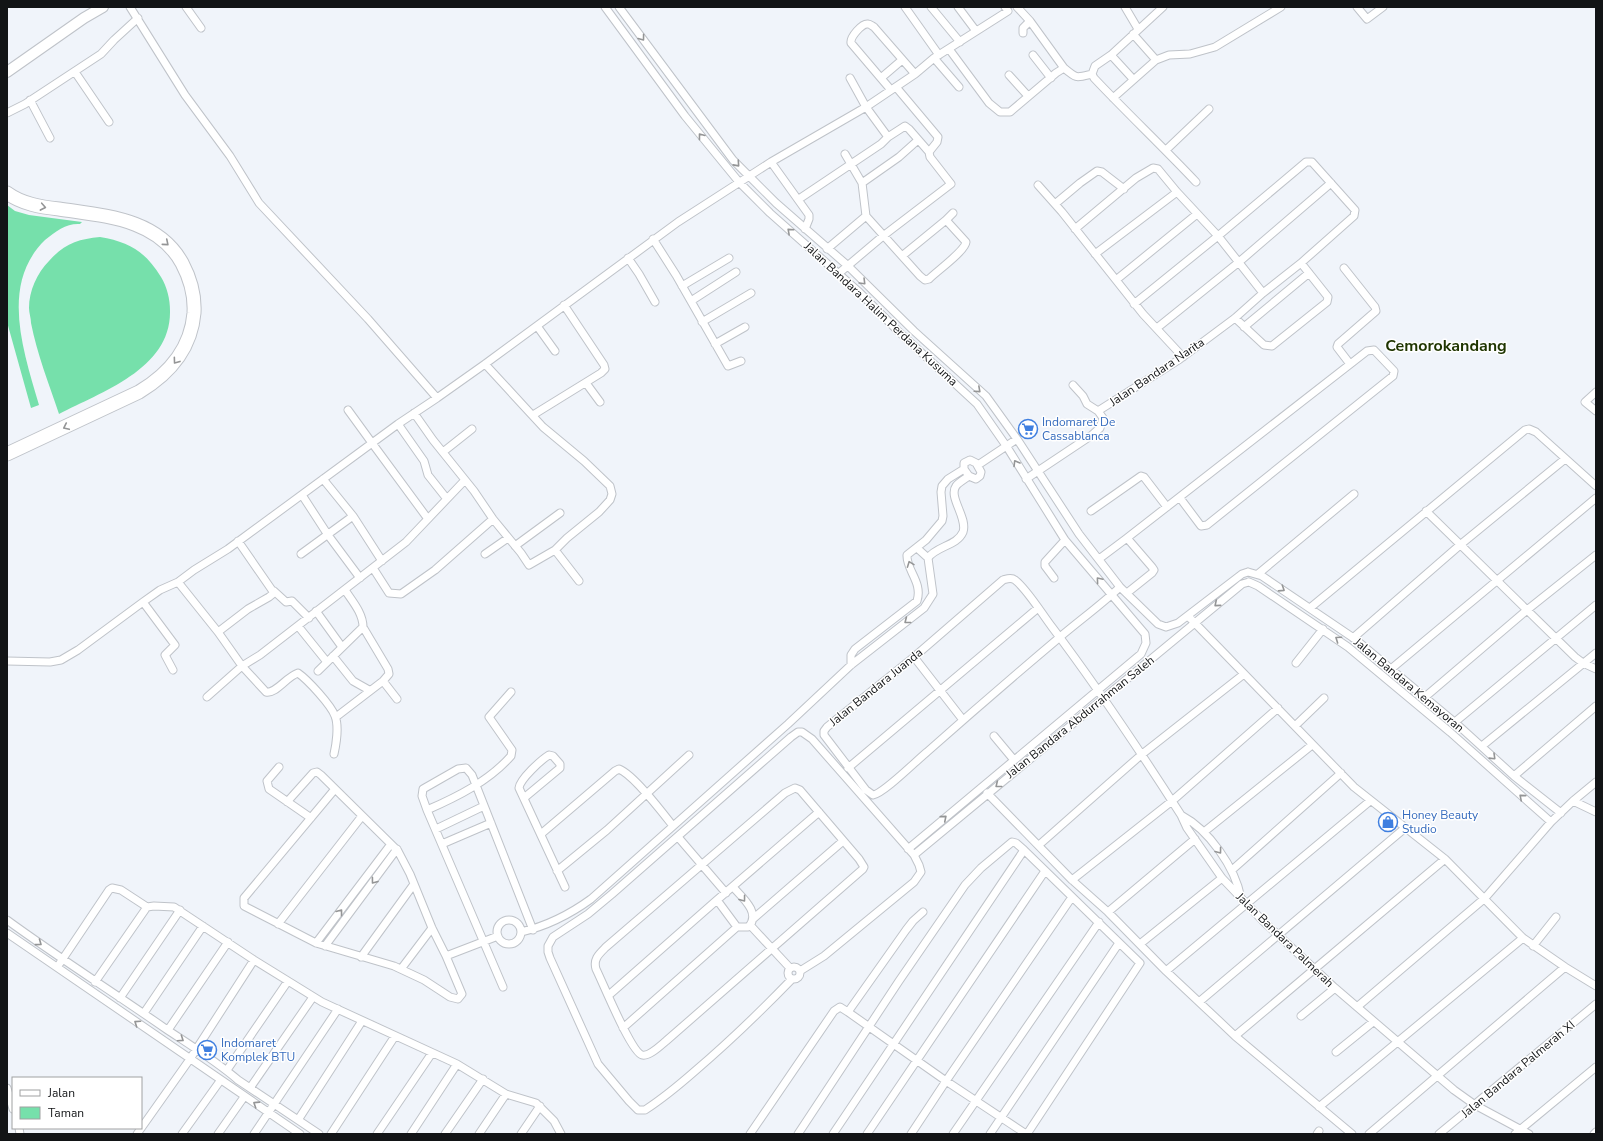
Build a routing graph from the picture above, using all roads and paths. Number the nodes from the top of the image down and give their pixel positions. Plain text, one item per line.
1 (103, 7) edge
2 (130, 7) edge
3 (186, 7) edge
4 (604, 7) edge
5 (619, 7) edge
6 (905, 7) edge
7 (930, 7) edge
8 (958, 7) edge
9 (1017, 7) edge
10 (1125, 7) edge
11 (1163, 7) edge
12 (1281, 7) edge
13 (1357, 7) edge
14 (1383, 7) edge
15 (1006, 9) edge
16 (138, 18) junction
17 (1030, 21) junction
18 (201, 28) dead end
19 (976, 31) junction
20 (1136, 32) junction
21 (1023, 33) dead end
22 (960, 42) junction
23 (949, 49) junction
24 (1033, 55) dead end
25 (1111, 55) junction
26 (937, 57) junction
27 (902, 60) junction
28 (1156, 60) junction
29 (1064, 68) junction
30 (912, 70) junction
31 (7, 72) edge
32 (75, 72) junction
33 (1092, 74) junction
34 (1009, 75) dead end
35 (850, 78) dead end
36 (1051, 78) junction
37 (1133, 79) junction
38 (888, 84) junction
39 (959, 87) dead end
40 (1028, 96) junction
41 (1113, 98) junction
42 (30, 100) junction
43 (863, 101) junction
44 (1209, 110) dead end
45 (696, 111) junction
46 (7, 113) edge
47 (687, 118) junction
48 (109, 122) dead end
49 (888, 137) junction
50 (50, 138) dead end
51 (918, 140) junction
52 (1166, 150) junction
53 (929, 152) junction
54 (844, 154) dead end
55 (771, 162) junction
56 (851, 164) junction
57 (748, 176) junction
58 (739, 182) junction
59 (1196, 182) dead end
60 (862, 183) junction
61 (1331, 183) junction
62 (1038, 185) dead end
63 (1124, 189) junction
64 (1177, 192) junction
65 (7, 193) edge
66 (799, 199) junction
67 (1055, 204) junction
68 (953, 213) dead end
69 (1197, 214) junction
70 (866, 216) junction
71 (946, 220) junction
72 (805, 229) junction
73 (1075, 229) junction
74 (883, 236) junction
75 (1218, 236) junction
76 (653, 239) junction
77 (827, 249) junction
78 (1095, 254) junction
79 (902, 256) junction
80 (628, 258) junction
81 (729, 258) dead end
82 (1240, 262) junction
83 (1300, 263) junction
84 (847, 265) junction
85 (1344, 268) dead end
86 (736, 272) dead end
87 (1308, 273) junction
88 (838, 274) junction
89 (1116, 280) junction
90 (682, 286) junction
91 (751, 293) dead end
92 (1263, 293) junction
93 (691, 301) junction
94 (655, 302) dead end
95 (1134, 304) junction
96 (564, 306) junction
97 (1235, 318) junction
98 (702, 322) junction
99 (537, 326) junction
100 (745, 327) dead end
101 (1244, 327) junction
102 (1157, 328) junction
103 (716, 344) junction
104 (555, 350) dead end
105 (1181, 358) junction
106 (741, 361) dead end
107 (486, 364) junction
108 (1350, 364) junction
109 (586, 383) junction
110 (1073, 385) dead end
111 (1596, 392) edge
112 (437, 398) junction
113 (600, 402) dead end
114 (348, 410) dead end
115 (1098, 411) junction
116 (1596, 411) edge
117 (414, 413) junction
118 (533, 415) junction
119 (398, 424) junction
120 (472, 429) dead end
121 (1017, 439) junction
122 (372, 444) junction
123 (1004, 449) junction
124 (443, 452) junction
125 (7, 454) edge
126 (1565, 459) junction
127 (978, 465) junction
128 (964, 468) junction
129 (1037, 471) junction
130 (969, 476) junction
131 (323, 479) junction
132 (1026, 479) junction
133 (465, 480) junction
134 (1596, 486) edge
135 (1354, 494) dead end
136 (302, 495) junction
137 (1180, 498) junction
138 (1596, 498) edge
139 (447, 500) junction
140 (1167, 507) junction
141 (1091, 511) dead end
142 (1426, 511) junction
143 (560, 513) dead end
144 (353, 516) junction
145 (428, 519) junction
146 (493, 520) junction
147 (328, 535) junction
148 (508, 538) junction
149 (1127, 538) junction
150 (1065, 540) junction
151 (238, 541) junction
152 (1460, 545) junction
153 (515, 546) junction
154 (917, 548) junction
155 (555, 550) junction
156 (301, 554) dead end
157 (485, 554) dead end
158 (1596, 555) edge
159 (928, 558) junction
160 (1098, 559) junction
161 (382, 561) junction
162 (373, 568) junction
163 (1248, 572) junction
164 (1258, 574) junction
165 (360, 578) junction
166 (1054, 578) dead end
167 (579, 581) dead end
168 (1496, 581) junction
169 (178, 582) junction
170 (1249, 582) junction
171 (1120, 587) junction
172 (345, 590) junction
173 (274, 591) junction
174 (1127, 593) junction
175 (1112, 595) junction
176 (917, 601) junction
177 (143, 602) junction
178 (1596, 605) edge
179 (924, 608) junction
180 (1038, 608) junction
181 (1310, 608) junction
182 (1527, 610) junction
183 (316, 612) junction
184 (1188, 616) junction
185 (308, 618) junction
186 (1195, 622) junction
187 (298, 626) junction
188 (363, 627) junction
189 (1323, 629) junction
190 (1144, 631) joint
191 (218, 632) junction
192 (1060, 638) junction
193 (1353, 638) junction
194 (1556, 638) junction
195 (342, 647) junction
196 (1596, 652) edge
197 (1141, 654) junction
198 (333, 656) junction
199 (914, 657) junction
200 (7, 661) edge
201 (327, 662) junction
202 (1147, 662) junction
203 (1296, 663) dead end
204 (1583, 664) junction
205 (850, 665) junction
206 (242, 666) junction
207 (1391, 669) junction
208 (1596, 669) edge
209 (173, 670) dead end
210 (318, 671) dead end
211 (1244, 674) junction
212 (383, 681) junction
213 (370, 690) junction
214 (940, 690) junction
215 (1097, 690) junction
216 (511, 692) dead end
217 (207, 697) dead end
218 (1425, 697) junction
219 (1104, 698) junction
220 (1324, 698) dead end
221 (397, 699) dead end
222 (1596, 706) edge
223 (1278, 708) junction
224 (336, 717) junction
225 (963, 720) junction
226 (1455, 722) junction
227 (1294, 726) junction
228 (994, 736) dead end
229 (1312, 745) junction
230 (1482, 746) junction
231 (334, 754) dead end
232 (689, 755) dead end
233 (1141, 755) junction
234 (1014, 760) junction
235 (279, 767) dead end
236 (848, 768) junction
237 (1341, 774) junction
238 (1514, 776) junction
239 (1596, 782) edge
240 (476, 784) junction
241 (334, 788) junction
242 (987, 793) junction
243 (646, 794) junction
244 (524, 798) junction
245 (1172, 801) junction
246 (1370, 801) junction
247 (1573, 801) junction
248 (287, 802) junction
249 (484, 806) junction
250 (427, 810) junction
251 (819, 812) junction
252 (1596, 812) edge
253 (1561, 813) junction
254 (1181, 815) junction
255 (362, 816) junction
256 (310, 818) junction
257 (1551, 822) junction
258 (491, 823) junction
259 (673, 826) junction
260 (1405, 828) junction
261 (436, 829) junction
262 (1204, 832) junction
263 (541, 834) junction
264 (678, 837) junction
265 (1195, 839) junction
266 (843, 841) junction
267 (391, 844) junction
268 (442, 844) junction
269 (1039, 845) junction
270 (908, 848) junction
271 (397, 850) junction
272 (1024, 850) junction
273 (914, 855) junction
274 (1445, 859) junction
275 (702, 865) junction
276 (1045, 870) junction
277 (1232, 870) junction
278 (557, 871) junction
279 (1222, 878) junction
280 (1072, 880) junction
281 (414, 884) junction
282 (733, 886) junction
283 (565, 887) dead end
284 (726, 893) junction
285 (1072, 897) junction
286 (356, 898) junction
287 (1241, 898) junction
288 (1485, 898) junction
289 (717, 900) junction
290 (1247, 904) junction
291 (147, 907) junction
292 (180, 910) junction
293 (924, 912) dead end
294 (1108, 912) junction
295 (1556, 917) dead end
296 (7, 920) edge
297 (752, 921) junction
298 (1098, 922) junction
299 (278, 924) junction
300 (203, 926) junction
301 (738, 927) junction
302 (432, 928) junction
303 (533, 930) junction
304 (520, 932) junction
305 (7, 933) edge
306 (1278, 935) junction
307 (498, 936) junction
308 (1522, 938) junction
309 (482, 941) junction
310 (228, 942) junction
311 (316, 943) junction
312 (1119, 943) junction
313 (1140, 944) junction
314 (325, 946) junction
315 (1533, 946) junction
316 (772, 948) junction
317 (361, 956) junction
318 (446, 956) junction
319 (63, 960) junction
320 (254, 960) junction
321 (57, 967) junction
322 (1565, 967) junction
323 (790, 968) junction
324 (1314, 968) junction
325 (402, 969) junction
326 (800, 971) junction
327 (1166, 971) junction
328 (792, 979) junction
329 (288, 981) junction
330 (95, 982) junction
331 (1596, 986) edge
332 (503, 987) dead end
333 (105, 988) junction
334 (1335, 988) junction
335 (609, 995) junction
336 (99, 997) junction
337 (313, 997) junction
338 (120, 998) junction
339 (1199, 1002) junction
340 (1596, 1004) edge
341 (1357, 1007) junction
342 (338, 1009) junction
343 (848, 1012) junction
344 (144, 1014) junction
345 (1301, 1016) dead end
346 (362, 1021) junction
347 (1373, 1022) junction
348 (869, 1026) junction
349 (623, 1028) junction
350 (168, 1030) junction
351 (396, 1036) junction
352 (1236, 1036) junction
353 (1397, 1041) junction
354 (893, 1042) junction
355 (196, 1049) junction
356 (1336, 1052) dead end
357 (432, 1053) junction
358 (190, 1059) junction
359 (916, 1059) junction
360 (457, 1064) junction
361 (1596, 1067) edge
362 (227, 1070) junction
363 (1436, 1076) junction
364 (483, 1079) junction
365 (238, 1080) junction
366 (220, 1081) junction
367 (946, 1081) junction
368 (7, 1088) edge
369 (250, 1088) junction
370 (232, 1089) junction
371 (506, 1094) junction
372 (244, 1097) junction
373 (976, 1101) junction
374 (275, 1105) junction
375 (1475, 1105) junction
376 (12, 1106) edge
377 (540, 1106) junction
378 (1319, 1107) junction
379 (269, 1113) junction
380 (1001, 1118) junction
381 (298, 1120) junction
382 (142, 1127) edge
383 (1518, 1132) edge
384 (295, 1133) edge
385 (182, 1134) edge
386 (218, 1134) edge
387 (254, 1134) edge
388 (319, 1134) edge
389 (331, 1134) edge
390 (377, 1134) edge
391 (411, 1134) edge
392 (445, 1134) edge
393 (479, 1134) edge
394 (521, 1134) edge
395 (560, 1134) edge
396 (750, 1134) edge
397 (798, 1134) edge
398 (833, 1134) edge
399 (867, 1134) edge
400 (911, 1134) edge
401 (953, 1134) edge
402 (990, 1134) edge
403 (1026, 1134) edge
404 (1352, 1134) edge
405 (1369, 1134) edge
406 (1439, 1134) edge
407 (1529, 1134) edge

1 - 31 main road
2 - 16 street
3 - 18 street
4 - 47 street, Jalan Bandara Halim Perdana Kusuma
5 -> 45 street, Jalan Bandara Halim Perdana Kusuma
6 - 26 street
7 - 22 street
8 - 19 street
9 - 15 street
9 - 17 street
10 - 20 street
11 - 20 street
12 - 28 street
13 - 14 street
15 - 19 street
16 - 32 street
16 - 112 street
17 - 21 street
17 - 29 street
19 - 22 street
20 - 25 street
20 - 28 street
22 - 23 street
23 - 26 street
23 - 40 street
24 - 36 street
25 - 33 street
25 - 37 street
26 - 30 street
26 - 39 street
27 - 30 street
27 - 38 street
27 - 38 street
28 - 37 street
29 - 33 street
29 - 36 street
30 - 38 street
32 - 42 street
32 - 48 street
33 - 41 street
34 - 40 street
35 - 43 street
36 - 40 street
37 - 41 street
38 - 43 street
38 - 53 street
41 - 52 street
42 - 46 street
42 - 50 street
43 - 49 street
43 - 55 street
44 - 52 street
45 - 47 street
45 -> 57 street, Jalan Bandara Halim Perdana Kusuma
58 -> 47 street, Jalan Bandara Halim Perdana Kusuma
49 - 51 street
49 - 56 street
51 - 53 street
51 - 60 street
52 - 59 street
53 - 74 street
54 - 56 street
55 - 57 street
55 - 66 street
56 - 60 street
56 - 66 street
57 - 58 street
57 - 72 street, Jalan Bandara Halim Perdana Kusuma
58 - 76 street
88 -> 58 street, Jalan Bandara Halim Perdana Kusuma
60 - 70 street
61 - 75 street, Jalan Bandara Narita
61 - 82 street
61 - 83 street, Jalan Bandara Narita
62 - 67 street
63 - 64 street
63 - 67 street
63 - 73 street
64 - 69 street
64 - 78 street
65 -> 125 highway
66 - 72 street
67 - 73 street
68 - 71 street
69 - 75 street
69 - 89 street
70 - 74 street
70 - 77 street
71 - 79 street
71 - 79 street
72 - 77 street, Jalan Bandara Halim Perdana Kusuma
73 - 78 street
74 - 79 street
74 - 84 street
75 - 82 street
75 - 95 street, Jalan Bandara Narita
76 - 80 street
76 - 90 street
77 - 84 street, Jalan Bandara Halim Perdana Kusuma
78 - 89 street
80 - 94 street
80 - 96 street
81 - 90 street
82 - 92 street
82 - 102 street
83 - 87 street
83 - 92 street, Jalan Bandara Narita
84 - 88 street
84 -> 121 street, Jalan Bandara Halim Perdana Kusuma
85 - 108 street
86 - 93 street
87 - 101 street
87 - 101 street
88 - 123 street, Jalan Bandara Halim Perdana Kusuma
89 - 95 street
90 - 93 street
91 - 98 street
92 - 97 street, Jalan Bandara Narita
93 - 98 street
95 - 102 street
96 - 99 street
96 - 109 street
97 - 101 street
97 - 105 street, Jalan Bandara Narita
98 - 103 street
99 - 104 street
99 - 107 street
100 - 103 street
102 - 105 street
103 - 106 street
105 - 115 street, Jalan Bandara Narita
107 - 112 street
107 - 118 street
108 - 137 street
108 - 137 street
109 - 113 street
109 - 118 street
110 - 115 street
111 - 116 street
112 - 117 street
114 - 122 street
115 - 129 street, Jalan Bandara Narita
117 - 119 street
117 - 124 street
118 - 155 street
119 - 122 street
119 - 139 street
120 - 124 street
121 - 123 street
121 - 129 street, Jalan Bandara Halim Perdana Kusuma
122 - 131 street
122 - 145 street
123 - 127 street
132 -> 123 street, Jalan Bandara Halim Perdana Kusuma
124 - 133 street
126 - 134 street
126 - 142 street
126 - 152 street
127 - 128 street
127 - 130 street
128 - 130 street
128 - 154 street
129 - 132 street, Jalan Bandara Narita
129 - 160 street, Jalan Bandara Halim Perdana Kusuma
130 - 159 street
131 - 136 street
131 - 144 street
132 - 150 street, Jalan Bandara Halim Perdana Kusuma
133 - 139 street
133 - 146 street
135 - 164 street
136 - 147 street
136 - 151 street
137 - 140 street
138 - 168 street
139 - 145 street
140 - 141 street
140 - 149 street
142 - 152 street
142 - 181 street
143 - 153 street
144 - 147 street
144 - 161 street
145 - 161 street
146 - 148 street
146 - 162 street
147 - 156 street
147 - 165 street
148 - 153 street
148 - 157 street
149 - 160 street
149 - 174 street
150 - 166 street
175 -> 150 street, Jalan Bandara Halim Perdana Kusuma
151 - 169 street
151 - 173 street
152 - 168 street
152 - 193 street
153 - 155 street
154 - 159 street
176 -> 154 street
155 - 167 street
158 - 182 street
159 - 179 street
160 - 171 street, Jalan Bandara Halim Perdana Kusuma
161 - 162 street
162 - 165 street
163 - 164 street, Jalan Bandara Kemayoran
163 - 170 street
163 - 184 street
164 -> 181 street, Jalan Bandara Kemayoran
165 - 172 street
168 - 182 street
168 - 207 street
169 - 177 street
169 - 191 street
170 -> 186 street, Jalan Bandara Abdurrahman Saleh
170 - 189 street, Jalan Bandara Kemayoran
171 - 174 street, Jalan Bandara Halim Perdana Kusuma
171 - 175 street, Jalan Bandara Juanda
172 - 183 street
172 - 188 street
173 - 185 street
173 - 191 street
174 - 184 street, Jalan Bandara Halim Perdana Kusuma
175 - 190 street, Jalan Bandara Halim Perdana Kusuma
175 - 192 street, Jalan Bandara Juanda
176 - 179 street
176 - 205 street
177 - 200 street
177 - 209 street
178 - 194 street
179 -> 205 street
180 - 192 street, Jalan Bandara Juanda
180 - 199 street, Jalan Bandara Juanda
180 - 214 street
181 - 193 street, Jalan Bandara Kemayoran
182 - 194 street
182 - 218 street
183 - 185 street
183 - 195 street
184 - 186 street
185 - 187 street
186 - 202 street, Jalan Bandara Abdurrahman Saleh
186 - 211 street
187 - 201 street
187 - 206 street
188 - 195 street
188 - 212 street
189 - 203 street
257 -> 189 street, Jalan Bandara Kemayoran
190 - 197 street, Jalan Bandara Abdurrahman Saleh
191 - 206 street
192 - 215 street, Jalan Bandara Juanda
192 - 225 street, Jalan Bandara Juanda
193 - 207 street, Jalan Bandara Kemayoran
194 - 204 street
194 - 226 street
195 - 198 street
196 - 204 street
197 - 202 street
197 - 215 street, Jalan Bandara Abdurrahman Saleh
198 - 201 street
198 - 213 street
199 - 214 street
199 - 236 street, Jalan Bandara Juanda
201 - 210 street
202 - 219 street, Jalan Bandara Abdurrahman Saleh
204 - 208 street
204 - 230 street
205 - 259 street
206 - 217 street
206 - 224 street
207 - 218 street, Jalan Bandara Kemayoran
211 - 223 street
211 - 233 street
212 - 213 street
212 - 221 street
213 - 224 street
214 - 225 street
214 - 236 street
215 - 219 street, Jalan Bandara Palmerah
215 - 234 street, Jalan Bandara Abdurrahman Saleh
216 - 240 street
218 - 226 street, Jalan Bandara Kemayoran
219 - 233 street, Jalan Bandara Palmerah
219 -> 242 street, Jalan Bandara Abdurrahman Saleh
220 - 227 street
222 - 238 street
223 - 227 street
223 - 245 street
224 - 231 street
225 - 236 street, Jalan Bandara Juanda
226 - 230 street, Jalan Bandara Kemayoran
227 - 229 street
228 - 234 street
229 - 237 street
229 - 262 street
230 -> 238 street, Jalan Bandara Kemayoran
232 - 243 street
233 - 245 street, Jalan Bandara Palmerah
233 - 269 street
270 -> 234 street, Jalan Bandara Abdurrahman Saleh
235 - 248 street
237 - 246 street
237 - 277 street
238 - 253 street, Jalan Bandara Kemayoran
239 - 247 street
240 - 249 street
240 - 250 street
240 - 250 street
241 - 248 street
241 - 255 street
241 - 256 street
242 - 269 street
242 - 273 street, Jalan Bandara Abdurrahman Saleh
243 - 259 street
243 - 263 street
243 - 278 street
244 - 244 street
244 - 263 street
245 - 254 street, Jalan Bandara Palmerah
245 - 280 street
246 - 260 street
246 - 290 street
247 - 252 street
247 - 253 street
248 - 256 street
249 - 258 street
249 - 261 street
250 - 261 street
251 - 266 street
251 - 275 street
251 - 282 street
253 - 257 street
254 - 262 street
254 - 265 street, Jalan Bandara Palmerah
255 - 267 street
255 - 299 street
256 - 299 street
257 - 288 street
258 - 268 street
258 - 303 street
259 - 303 street
260 - 274 street
260 - 306 street
261 - 268 street
262 -> 277 street
263 - 278 street
264 - 270 street
264 - 275 street
264 - 328 street
265 - 279 street, Jalan Bandara Palmerah
265 - 294 street
266 - 297 street
266 - 316 street
267 - 271 street
267 - 286 street
268 - 309 street
269 - 280 street
270 - 273 street
271 - 281 street
271 -> 286 street
272 - 276 street
272 - 348 street
272 - 354 street
273 - 326 street
274 - 288 street
274 - 324 street
275 - 284 street
275 - 335 street
276 - 285 street
276 - 359 street
277 - 287 street
278 - 283 street
279 - 287 street, Jalan Bandara Palmerah
279 - 313 street
280 - 294 street
281 - 302 street
281 - 317 street
282 - 284 street
282 -> 297 street
284 - 289 street
285 - 298 street
285 - 367 street
311 -> 286 street
286 - 314 street
287 - 290 street, Jalan Bandara Palmerah
288 - 308 street
288 - 341 street
289 - 301 street
289 - 335 street
290 - 306 street, Jalan Bandara Palmerah
290 - 327 street
291 - 292 street
291 - 319 street
291 - 330 street
292 - 300 street
292 - 338 street
293 - 343 street
294 - 313 street
295 - 315 street
296 -> 319 street
297 - 301 street
297 - 316 street
298 - 312 street
298 - 373 street
299 - 311 street
300 - 310 street
300 - 344 street
301 - 349 street
302 - 318 street
302 - 325 street
303 - 304 street
304 - 307 street
304 - 307 street
305 - 321 street
306 - 324 street, Jalan Bandara Palmerah
306 - 339 street
307 - 309 street
308 - 315 street
308 - 353 street
309 - 318 street
309 - 332 street
310 - 320 street
310 - 350 street
311 - 314 street
312 - 380 street
312 - 403 street
313 - 327 street
314 - 317 street
315 - 322 street
316 - 323 street
316 - 349 street
317 - 325 street
318 - 325 street
319 - 321 street
319 - 330 street
320 - 329 street
320 - 355 street
321 - 336 street
322 - 331 street
322 - 363 street
323 - 326 street
323 - 328 street
324 - 334 street, Jalan Bandara Palmerah
324 - 352 street
326 - 328 street
327 - 339 street
329 - 337 street
329 - 362 street
330 - 333 street
333 - 336 street
333 - 338 street
334 - 341 street, Jalan Bandara Palmerah
334 - 345 street
335 - 349 street
358 -> 336 street
337 - 342 street
337 - 369 street
338 - 344 street
339 - 352 street
340 - 375 street, Jalan Bandara Palmerah XI
341 - 347 street, Jalan Bandara Palmerah
342 - 346 street
342 - 374 street
343 - 348 street
343 - 396 street
344 - 350 street
346 - 351 street
346 - 381 street
347 - 353 street, Jalan Bandara Palmerah
347 - 356 street
348 - 354 street
348 - 397 street
350 -> 355 street
351 - 357 street
351 - 389 street
352 - 378 street
353 - 363 street, Jalan Bandara Palmerah
353 - 378 street
354 - 359 street
354 - 398 street
355 - 358 street
355 - 362 street
357 - 360 street
357 - 390 street
358 - 366 street
358 - 382 street
359 - 367 street
359 - 399 street
360 - 364 street
360 - 391 street
361 - 383 street
362 - 365 street
363 - 375 street, Jalan Bandara Palmerah
363 - 405 street
364 - 371 street
364 - 392 street
365 - 369 street
365 - 370 street
366 - 370 street
366 - 385 street
367 - 373 street
367 - 400 street
368 - 376 street
369 - 374 street
370 - 372 street
371 - 377 street
371 - 393 street
379 -> 372 street
372 - 386 street
373 - 380 street
373 - 401 street
374 - 379 street
374 - 381 street
375 - 383 street, Jalan Bandara Palmerah
375 - 406 street, Jalan Bandara Palmerah XI
377 - 394 street
377 - 395 street
378 - 404 street
379 - 384 street
379 - 387 street
380 - 402 street
380 - 403 street
381 - 388 street
383 - 407 street, Jalan Bandara Palmerah

